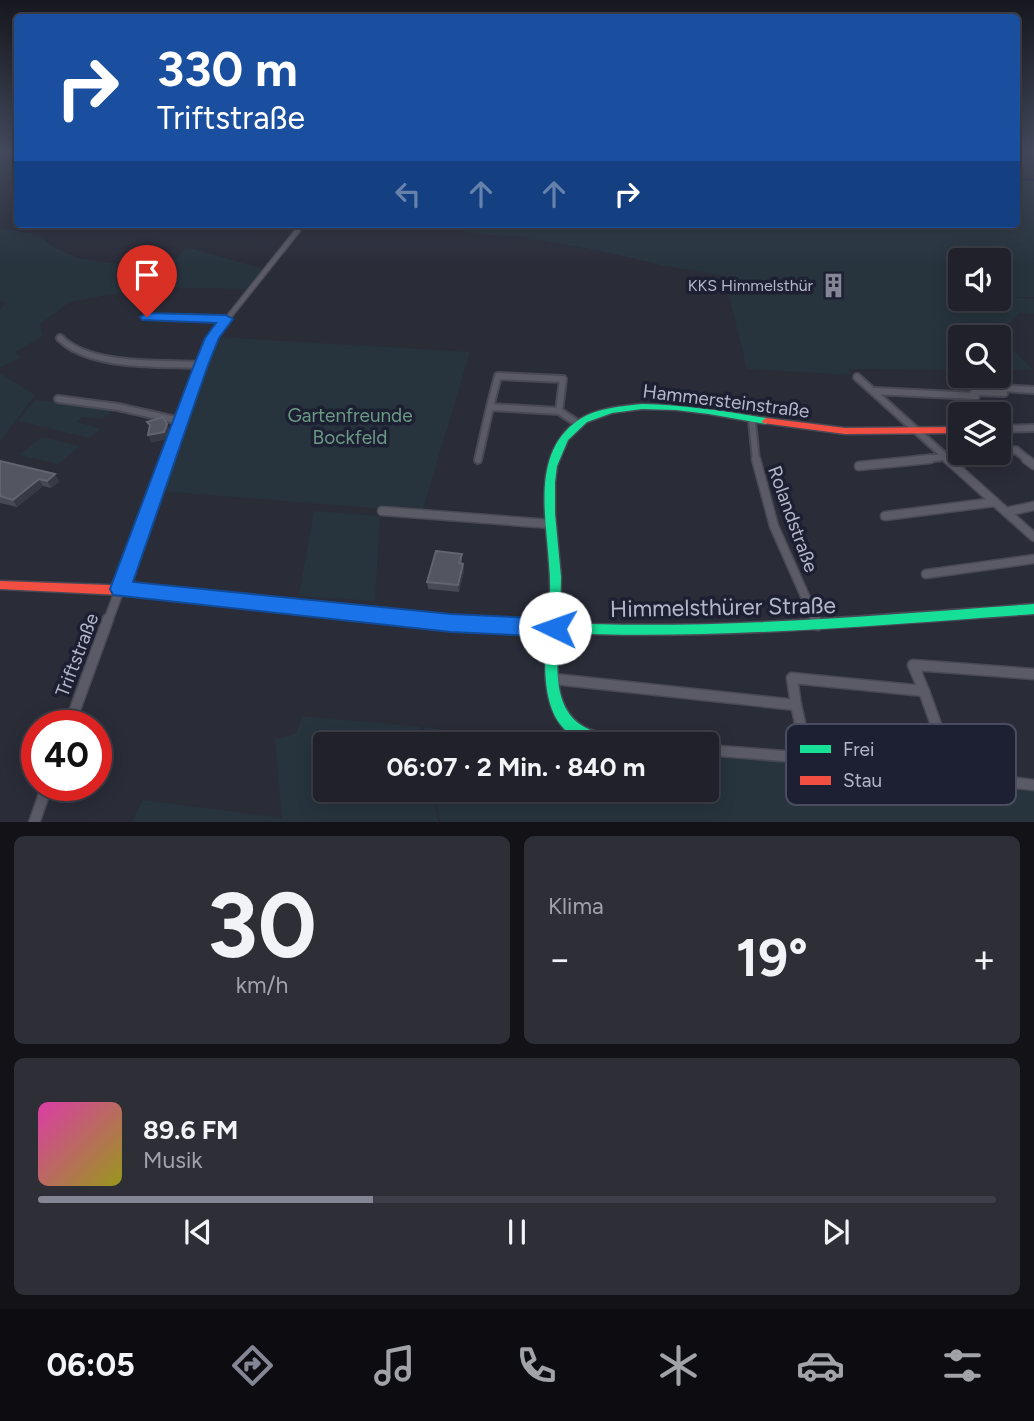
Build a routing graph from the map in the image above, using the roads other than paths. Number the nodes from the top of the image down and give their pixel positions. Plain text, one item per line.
1 (300, 228) edge
2 (147, 317) dead end
3 (226, 319) junction
4 (60, 338) dead end
5 (201, 365) junction
6 (857, 377) dead end
7 (1034, 390) edge
8 (873, 391) junction
9 (58, 399) dead end
10 (491, 407) junction
11 (559, 411) junction
12 (180, 421) junction
13 (752, 421) junction
14 (577, 423) junction
15 (1034, 428) edge
16 (1011, 429) edge
17 (948, 431) edge
18 (919, 432) junction
19 (1011, 451) edge
20 (946, 457) joint
21 (478, 460) dead end
22 (1032, 462) edge
23 (954, 465) edge
24 (859, 466) dead end
25 (995, 502) junction
26 (1034, 506) edge
27 (382, 511) dead end
28 (1006, 512) junction
29 (885, 516) dead end
30 (551, 524) junction
31 (1034, 537) edge
32 (1034, 559) edge
33 (926, 574) dead end
34 (0, 585) edge
35 (121, 589) junction
36 (1034, 608) edge
37 (818, 625) junction
38 (555, 628) junction
39 (1034, 674) edge
40 (554, 679) junction
41 (924, 691) junction
42 (796, 705) junction
43 (75, 710) edge
44 (800, 724) edge
45 (936, 724) edge
46 (580, 732) edge
47 (719, 751) edge
48 (786, 756) edge
49 (1016, 784) edge
50 (1034, 786) edge
51 (42, 801) edge
52 (34, 822) edge

1 - 3 street, Triftstraße
2 - 3 street
3 - 5 street, Triftstraße
4 - 5 street
5 - 12 street, Triftstraße
6 - 8 street
7 - 8 street
8 - 18 street
9 - 12 street
10 - 11 street
10 - 11 street
10 - 21 street
11 - 14 street
12 - 35 street, Triftstraße
13 - 14 street, Hammersteinstraße
13 - 18 street, Hammersteinstraße
13 - 37 street, Rolandstraße
14 - 30 street
15 - 16 street
17 - 18 street, Hammersteinstraße
18 - 20 street
19 - 22 street
20 - 24 street
23 - 25 street
25 - 28 street
25 - 29 street
26 - 28 street
27 - 30 street
28 - 31 street
30 - 38 street
32 - 33 street
34 - 35 street, Himmelsthürer Straße
35 - 38 street, Himmelsthürer Straße
35 - 43 street, Triftstraße
36 - 37 street, Himmelsthürer Straße
37 - 38 street, Himmelsthürer Straße
38 - 40 street
39 - 41 street
40 - 42 street
40 - 46 street
41 - 42 street
41 - 45 street
42 - 44 street
47 - 48 street
49 - 50 street
51 - 52 street

